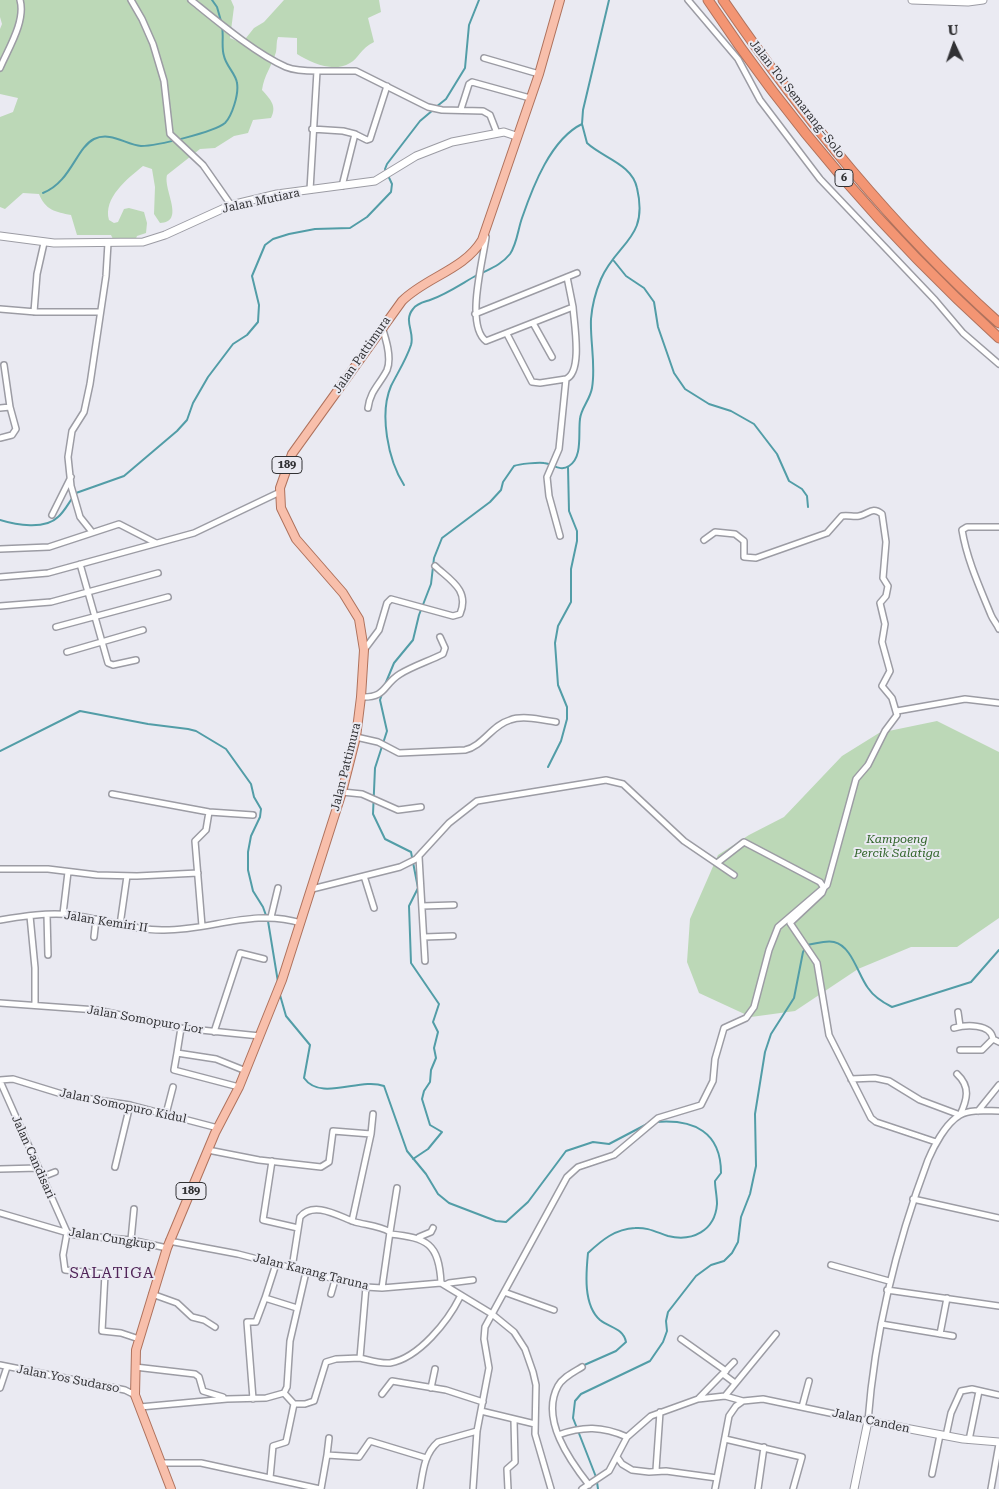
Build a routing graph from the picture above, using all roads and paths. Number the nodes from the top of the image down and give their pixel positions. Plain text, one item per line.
1 (20, 0) edge
2 (131, 0) edge
3 (191, 0) edge
4 (560, 0) edge
5 (688, 0) edge
6 (708, 0) edge
7 (723, 0) edge
8 (912, 0) edge
9 (983, 0) edge
10 (484, 58) dead end
11 (0, 68) edge
12 (317, 71) junction
13 (539, 74) junction
14 (388, 86) junction
15 (530, 98) junction
16 (461, 109) junction
17 (312, 129) junction
18 (497, 133) junction
19 (355, 134) junction
20 (516, 136) junction
21 (342, 187) junction
22 (310, 190) junction
23 (232, 205) junction
24 (487, 231) junction
25 (0, 236) edge
26 (44, 243) junction
27 (108, 243) junction
28 (577, 273) dead end
29 (567, 277) junction
30 (573, 307) junction
31 (0, 309) edge
32 (34, 312) junction
33 (100, 312) junction
34 (475, 314) junction
35 (533, 323) junction
36 (999, 323) edge
37 (382, 327) junction
38 (507, 334) junction
39 (999, 338) edge
40 (552, 357) dead end
41 (999, 364) edge
42 (4, 365) dead end
43 (566, 379) junction
44 (10, 407) junction
45 (0, 408) edge
46 (368, 408) dead end
47 (0, 438) edge
48 (71, 477) junction
49 (280, 492) junction
50 (52, 515) dead end
51 (999, 527) edge
52 (92, 532) junction
53 (560, 536) dead end
54 (704, 540) dead end
55 (156, 543) junction
56 (0, 549) edge
57 (80, 564) junction
58 (434, 566) dead end
59 (158, 573) dead end
60 (0, 577) edge
61 (88, 592) junction
62 (168, 596) dead end
63 (0, 606) edge
64 (95, 617) junction
65 (56, 627) dead end
66 (999, 629) edge
67 (143, 630) dead end
68 (440, 637) dead end
69 (102, 642) junction
70 (364, 650) junction
71 (67, 652) dead end
72 (136, 660) dead end
73 (361, 697) junction
74 (999, 703) edge
75 (897, 711) junction
76 (556, 722) dead end
77 (356, 737) junction
78 (342, 792) junction
79 (112, 794) dead end
80 (421, 807) dead end
81 (208, 812) junction
82 (253, 815) dead end
83 (415, 859) junction
84 (717, 864) junction
85 (0, 869) edge
86 (68, 872) junction
87 (198, 873) junction
88 (734, 875) dead end
89 (127, 876) junction
90 (364, 876) junction
91 (278, 888) dead end
92 (824, 888) junction
93 (312, 889) junction
94 (454, 905) dead end
95 (422, 906) junction
96 (374, 908) dead end
97 (63, 914) junction
98 (47, 915) junction
99 (30, 916) junction
100 (270, 917) junction
101 (96, 919) junction
102 (0, 920) edge
103 (301, 923) junction
104 (120, 925) junction
105 (202, 926) junction
106 (454, 936) dead end
107 (424, 937) junction
108 (94, 938) dead end
109 (48, 955) dead end
110 (264, 959) dead end
111 (425, 961) dead end
112 (0, 1003) edge
113 (35, 1006) junction
114 (958, 1012) dead end
115 (960, 1026) junction
116 (181, 1028) junction
117 (954, 1028) dead end
118 (214, 1032) junction
119 (261, 1036) junction
120 (993, 1039) junction
121 (999, 1042) edge
122 (960, 1050) dead end
123 (177, 1053) junction
124 (246, 1071) junction
125 (957, 1074) dead end
126 (851, 1079) junction
127 (0, 1080) edge
128 (999, 1085) edge
129 (239, 1087) junction
130 (173, 1088) dead end
131 (130, 1105) junction
132 (978, 1111) junction
133 (999, 1111) edge
134 (166, 1114) junction
135 (373, 1114) dead end
136 (960, 1115) junction
137 (218, 1128) junction
138 (371, 1134) junction
139 (936, 1142) junction
140 (208, 1150) junction
141 (272, 1161) junction
142 (114, 1167) dead end
143 (38, 1168) junction
144 (0, 1169) edge
145 (55, 1172) dead end
146 (42, 1177) junction
147 (397, 1188) dead end
148 (913, 1200) junction
149 (134, 1209) dead end
150 (0, 1212) edge
151 (999, 1218) edge
152 (352, 1221) junction
153 (298, 1228) junction
154 (433, 1228) dead end
155 (67, 1232) junction
156 (390, 1233) junction
157 (418, 1238) junction
158 (132, 1240) junction
159 (168, 1245) junction
160 (276, 1264) junction
161 (831, 1265) dead end
162 (292, 1268) junction
163 (306, 1272) junction
164 (335, 1280) junction
165 (473, 1280) dead end
166 (889, 1281) junction
167 (443, 1284) junction
168 (366, 1287) junction
169 (382, 1288) junction
170 (887, 1290) junction
171 (504, 1292) junction
172 (152, 1294) junction
173 (332, 1294) dead end
174 (460, 1297) junction
175 (265, 1298) junction
176 (947, 1298) junction
177 (999, 1306) edge
178 (297, 1308) junction
179 (554, 1310) dead end
180 (492, 1314) junction
181 (881, 1324) junction
182 (215, 1327) dead end
183 (776, 1334) dead end
184 (940, 1334) junction
185 (953, 1336) dead end
186 (139, 1339) junction
187 (681, 1339) dead end
188 (360, 1358) junction
189 (734, 1362) dead end
190 (0, 1365) edge
191 (134, 1366) junction
192 (7, 1367) junction
193 (582, 1367) dead end
194 (435, 1369) dead end
195 (725, 1372) junction
196 (810, 1381) dead end
197 (735, 1383) junction
198 (0, 1388) edge
199 (431, 1388) junction
200 (979, 1390) junction
201 (284, 1393) junction
202 (382, 1394) dead end
203 (135, 1395) junction
204 (999, 1395) edge
205 (725, 1396) junction
206 (227, 1399) junction
207 (253, 1399) junction
208 (698, 1399) junction
209 (743, 1401) junction
210 (483, 1402) junction
211 (294, 1404) junction
212 (140, 1407) junction
213 (802, 1407) junction
214 (481, 1411) junction
215 (660, 1412) junction
216 (514, 1420) junction
217 (868, 1421) junction
218 (535, 1424) junction
219 (477, 1431) junction
220 (558, 1434) junction
221 (943, 1436) junction
222 (329, 1438) dead end
223 (627, 1438) junction
224 (725, 1439) junction
225 (969, 1440) junction
226 (999, 1443) edge
227 (764, 1447) junction
228 (327, 1455) junction
229 (617, 1457) junction
230 (426, 1458) junction
231 (161, 1463) junction
232 (656, 1470) junction
233 (932, 1474) dead end
234 (270, 1478) junction
235 (717, 1478) junction
236 (587, 1486) edge
237 (171, 1489) edge
238 (320, 1489) edge
239 (420, 1489) edge
240 (473, 1489) edge
241 (508, 1489) edge
242 (551, 1489) edge
243 (716, 1489) edge
244 (758, 1489) edge
245 (793, 1489) edge
246 (854, 1489) edge
247 (991, 1489) edge

1 - 11 street
2 - 23 street
3 - 12 street
4 - 13 main road, Jalan Pattimura / 189
5 - 41 street
6 - 39 highway, Jalan Tol Semarang–Solo / 6
7 - 36 highway, Jalan Tol Semarang–Solo / 6
8 - 9 street
10 - 13 street
12 - 14 street
12 - 17 street
13 - 15 main road, Jalan Pattimura / 189
14 - 16 street
14 - 19 street
15 - 16 street
15 - 20 main road, Jalan Pattimura / 189
16 - 18 street
17 - 19 street
17 - 22 street
18 - 20 street, Jalan Mutiara
18 - 21 street, Jalan Mutiara
19 - 21 street
20 - 24 main road, Jalan Pattimura / 189
21 - 22 street, Jalan Mutiara
22 - 23 street, Jalan Mutiara
23 - 27 street, Jalan Mutiara
24 - 34 street
24 - 37 main road, Jalan Pattimura / 189
25 - 26 street, Jalan Mutiara
26 - 27 street, Jalan Mutiara
26 - 32 street
27 - 33 street
28 - 29 street
29 - 30 street
29 - 34 street
30 - 35 street
30 - 43 street
31 - 32 street
32 - 33 street
33 - 48 street
34 - 38 street
35 - 38 street
35 - 40 street
37 - 46 street
37 - 49 main road, Jalan Pattimura / 189
38 - 43 street
42 - 44 street
43 - 53 street
44 - 45 street
44 - 47 street
48 - 50 street
48 - 52 street
49 - 55 street
49 - 70 main road, Jalan Pattimura / 189
51 - 66 street
52 - 55 street
52 - 56 street
54 - 75 street
55 - 57 street
57 - 60 street
57 - 61 street
58 - 70 street
59 - 61 street
61 - 63 street
61 - 64 street
62 - 64 street
64 - 65 street
64 - 69 street
67 - 69 street
68 - 73 street
69 - 71 street
69 - 72 street
70 - 73 main road, Jalan Pattimura / 189
73 - 77 main road, Jalan Pattimura / 189
74 - 75 street
75 - 92 street
76 - 77 street
77 - 78 main road, Jalan Pattimura / 189
78 - 80 street
78 - 93 main road, Jalan Pattimura / 189
79 - 81 street
81 - 82 street
81 - 87 street
83 - 84 street
83 - 90 street
83 - 95 street
84 - 88 street
84 - 92 street
85 - 86 street
86 - 89 street
86 - 97 street
87 - 89 street
87 - 105 street
89 - 104 street
90 - 93 street
90 - 96 street
91 - 100 street
92 - 126 street
92 - 171 street
93 - 103 main road, Jalan Pattimura / 189
94 - 95 street
95 - 107 street
97 - 98 street, Jalan Kemiri II
97 - 101 street, Jalan Kemiri II
98 - 99 street, Jalan Kemiri II
98 - 109 street
99 - 102 street, Jalan Kemiri II
99 - 113 street
100 - 103 street, Jalan Kemiri II
100 - 105 street, Jalan Kemiri II
101 - 104 street, Jalan Kemiri II
101 - 108 street
103 - 119 main road, Jalan Pattimura / 189
104 - 105 street, Jalan Kemiri II
106 - 107 street
107 - 111 street
110 - 118 street
112 - 113 street, Jalan Somopuro Lor
113 - 116 street, Jalan Somopuro Lor
114 - 115 street
115 - 117 street
115 - 120 street
116 - 118 street, Jalan Somopuro Lor
116 - 123 street
118 - 119 street, Jalan Somopuro Lor
119 - 124 main road, Jalan Pattimura / 189
120 - 121 street
120 - 122 street
123 - 124 street
123 - 129 street
124 - 129 main road, Jalan Pattimura / 189
125 - 136 street
126 - 136 street
126 - 139 street
127 - 131 street, Jalan Somopuro Kidul
127 - 143 street, Jalan Candisari
128 - 132 street
129 - 137 main road, Jalan Pattimura / 189
130 - 134 street
131 - 134 street, Jalan Somopuro Kidul
131 - 142 street
132 - 133 street
132 - 136 street
134 - 137 street, Jalan Somopuro Kidul
135 - 138 street
136 - 139 street
137 - 140 main road, Jalan Pattimura / 189
138 - 141 street
138 - 152 street
139 - 148 street
140 - 141 street
140 - 159 main road, Jalan Pattimura / 189
141 - 153 street
143 - 144 street
143 - 146 street, Jalan Candisari
145 - 146 street
146 - 155 street, Jalan Candisari
147 - 156 street
148 - 151 street
148 - 166 street
149 - 158 street
150 - 155 street, Jalan Cungkup
152 - 153 street
152 - 156 street
153 - 162 street
154 - 157 street
155 - 158 street, Jalan Cungkup
155 - 186 street
156 - 157 street
156 - 169 street
157 - 167 street
158 - 159 street, Jalan Cungkup
159 - 160 street, Jalan Karang Taruna
159 - 172 main road, Jalan Pattimura / 189
160 - 162 street, Jalan Karang Taruna
160 - 175 street
161 - 166 street
162 - 163 street, Jalan Karang Taruna
163 - 164 street, Jalan Karang Taruna
163 - 178 street
164 - 168 street, Jalan Karang Taruna
164 - 173 street
165 - 167 street, Jalan Karang Taruna
166 - 170 street
167 - 169 street, Jalan Karang Taruna
167 - 174 street
168 - 169 street, Jalan Karang Taruna
168 - 188 street
170 - 176 street
170 - 181 street
171 - 179 street
171 - 180 street
172 - 182 street
172 - 186 main road, Jalan Pattimura / 189
174 - 180 street
174 - 188 street
175 - 178 street
175 - 207 street
176 - 177 street
176 - 184 street
178 - 201 street
180 - 210 street
180 - 218 street
181 - 184 street
181 - 217 street
183 - 197 street
184 - 185 street
186 - 191 main road, Jalan Pattimura / 189
187 - 195 street
188 - 211 street
189 - 195 street
190 - 192 street, Jalan Yos Sudarso
191 - 203 main road, Jalan Pattimura / 189
191 - 206 street
192 - 198 street
192 - 203 street, Jalan Yos Sudarso
193 - 220 street
194 - 199 street
195 - 197 street
195 - 208 street
196 - 213 street
197 - 205 street
199 - 202 street
199 - 210 street
200 - 204 street
200 - 221 street
200 - 225 street
201 - 207 street
201 - 211 street
203 - 212 main road, Jalan Pattimura / 189
205 - 208 street
205 - 209 street, Jalan Canden
206 - 207 street
206 - 212 street
208 - 215 street
209 - 213 street, Jalan Canden
209 - 224 street
210 - 214 street
211 - 234 street
212 - 231 main road, Jalan Pattimura / 189
213 - 217 street, Jalan Canden
214 - 216 street
214 - 219 street
215 - 223 street
215 - 232 street
216 - 218 street
216 - 241 street
217 - 221 street, Jalan Canden
217 - 246 street
218 - 242 street
219 - 230 street
219 - 240 street
220 - 223 street
220 - 236 street
221 - 225 street, Jalan Canden
221 - 233 street
222 - 228 street
223 - 229 street
224 - 227 street
224 - 235 street
225 - 226 street, Jalan Canden
226 - 247 street
227 - 244 street
227 - 245 street
228 - 230 street
228 - 238 street
229 - 232 street
229 - 236 street
230 - 239 street
231 - 234 street
231 - 237 main road, Jalan Pattimura / 189
232 - 235 street
234 - 238 street
235 - 243 street

